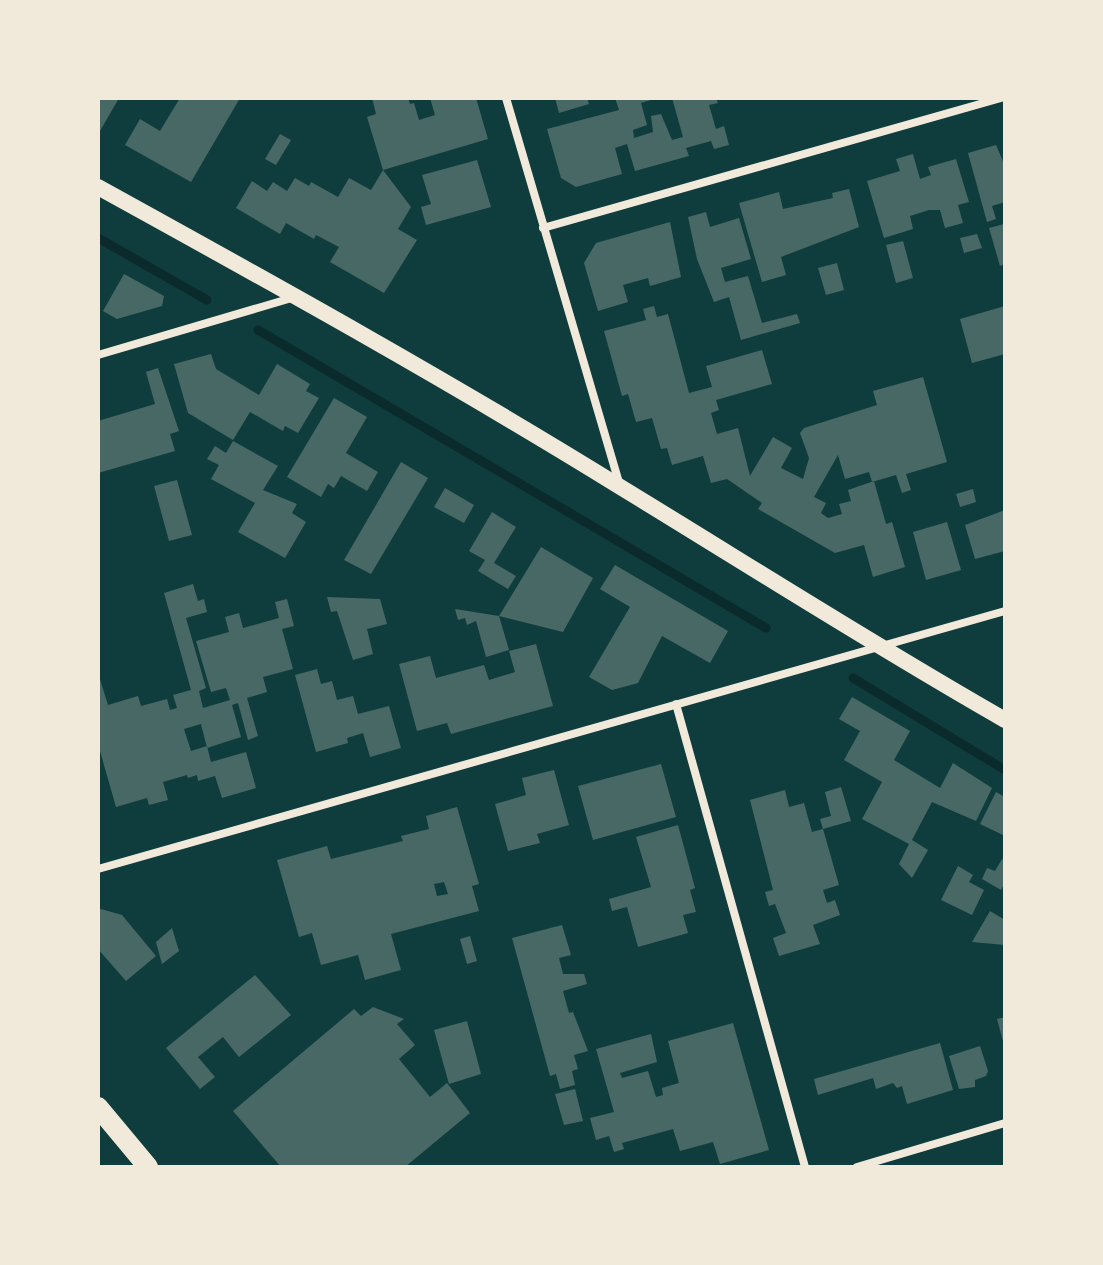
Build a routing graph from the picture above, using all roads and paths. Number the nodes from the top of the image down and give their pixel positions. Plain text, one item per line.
1 (506, 98) edge
2 (1001, 98) edge
3 (98, 187) edge
4 (543, 228) junction
5 (296, 296) junction
6 (98, 355) edge
7 (620, 487) junction
8 (1005, 611) edge
9 (878, 648) junction
10 (676, 704) junction
11 (1005, 720) edge
12 (98, 869) edge
13 (98, 1107) edge
14 (1005, 1123) edge
15 (148, 1167) edge
16 (805, 1167) edge
17 (857, 1167) edge

1 - 4 street
2 - 4 street
3 - 5 main road
4 - 7 street
5 - 6 street
5 - 7 main road
7 - 9 main road
8 - 9 street
9 - 10 street
9 - 11 main road
10 - 12 street
10 - 16 street
13 - 15 main road
14 - 17 street

